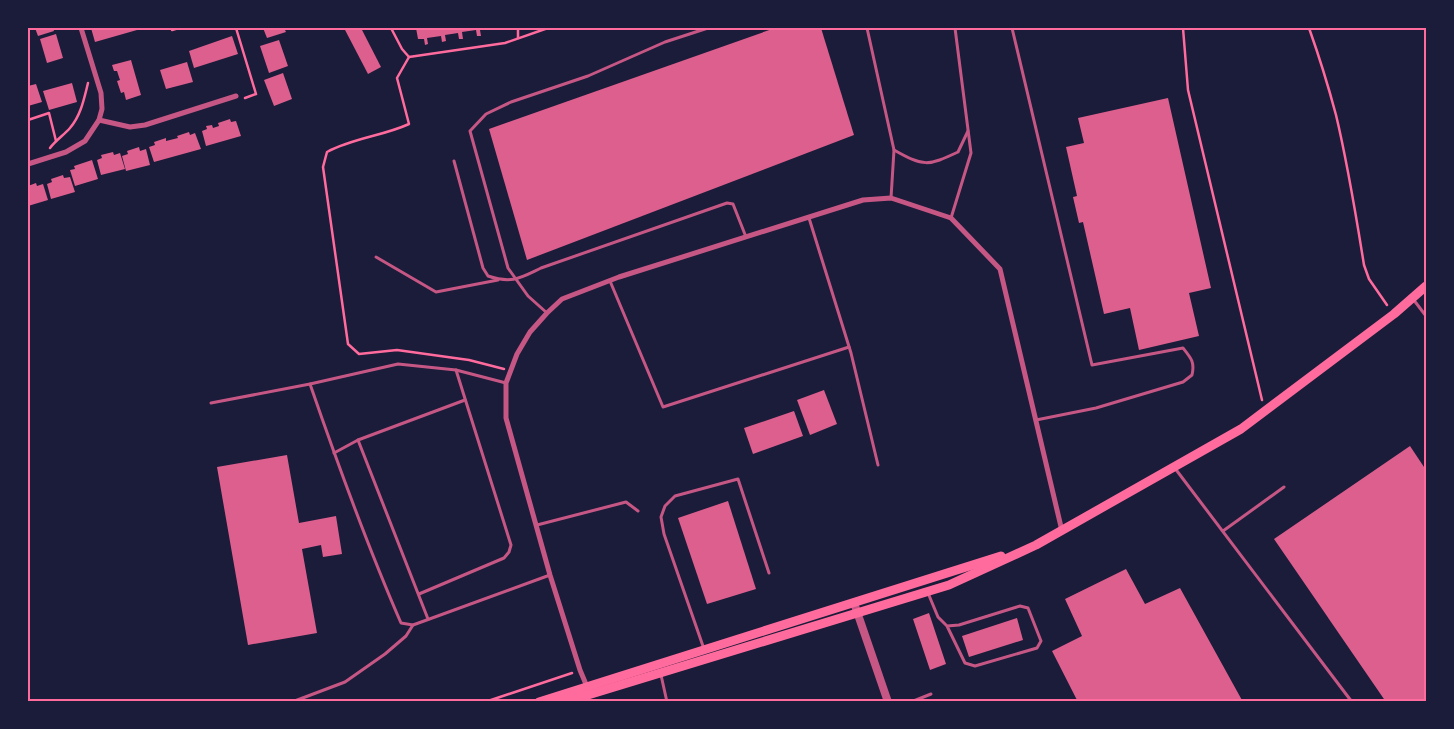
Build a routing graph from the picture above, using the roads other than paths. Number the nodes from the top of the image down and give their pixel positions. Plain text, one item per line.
1 (81, 28) edge
2 (708, 28) edge
3 (867, 28) edge
4 (955, 28) edge
5 (1012, 28) edge
6 (236, 96) road end
7 (99, 120) junction
8 (969, 130) junction
9 (894, 150) junction
10 (454, 161) dead end
11 (28, 164) edge
12 (891, 198) junction
13 (809, 217) junction
14 (951, 218) junction
15 (746, 237) junction
16 (376, 257) dead end
17 (499, 280) junction
18 (516, 280) junction
19 (610, 281) junction
20 (1426, 286) edge
21 (1412, 298) junction
22 (547, 312) junction
23 (1426, 316) edge
24 (849, 347) junction
25 (456, 370) junction
26 (506, 383) junction
27 (310, 384) junction
28 (465, 400) junction
29 (211, 403) dead end
30 (1035, 420) junction
31 (358, 440) junction
32 (334, 453) junction
33 (878, 465) dead end
34 (1174, 467) junction
35 (1284, 487) dead end
36 (638, 511) dead end
37 (536, 525) junction
38 (1062, 531) junction
39 (1223, 531) junction
40 (1036, 545) junction
41 (768, 573) dead end
42 (550, 575) junction
43 (928, 592) junction
44 (419, 594) junction
45 (854, 603) junction
46 (857, 614) junction
47 (428, 619) junction
48 (413, 625) junction
49 (947, 626) junction
50 (706, 654) junction
51 (659, 668) junction
52 (589, 690) junction
53 (931, 694) dead end
54 (567, 699) edge
55 (292, 702) edge
56 (539, 702) edge
57 (667, 702) edge
58 (888, 702) edge
59 (911, 702) edge
60 (1352, 702) edge

1 - 7 street
2 - 18 lane
3 - 9 lane
4 - 8 lane
5 - 30 lane
6 - 7 street
7 - 11 street
8 - 9 lane
8 - 14 lane
9 - 12 lane
10 - 17 lane
12 - 13 street
12 - 14 street
13 - 15 street
13 - 24 lane
14 - 30 street
15 - 18 lane
15 - 19 street
16 - 17 lane
17 - 18 lane
18 - 22 lane
19 - 22 street
19 - 24 lane
20 - 21 main road
21 - 23 lane
21 - 34 main road
22 - 26 street
24 - 33 lane
25 - 26 lane
25 - 27 lane
25 - 28 lane
26 - 37 street
27 - 29 lane
27 - 32 lane
28 - 31 lane
28 - 44 lane
30 - 38 street
31 - 32 lane
31 - 44 lane
32 - 48 lane
34 - 38 main road
34 - 39 lane
35 - 39 lane
36 - 37 lane
37 - 42 street
38 - 40 main road
39 - 60 lane
40 - 43 main road
40 - 45 main road
41 - 50 lane
42 - 47 lane
42 - 52 street
43 - 46 main road
43 - 49 lane
44 - 47 lane
45 - 46 street
45 - 50 main road
46 - 50 main road
46 - 58 street
47 - 48 lane
48 - 55 lane
49 - 49 lane
50 - 51 main road
51 - 52 main road
51 - 57 lane
52 - 54 main road
53 - 59 lane
54 - 56 main road

